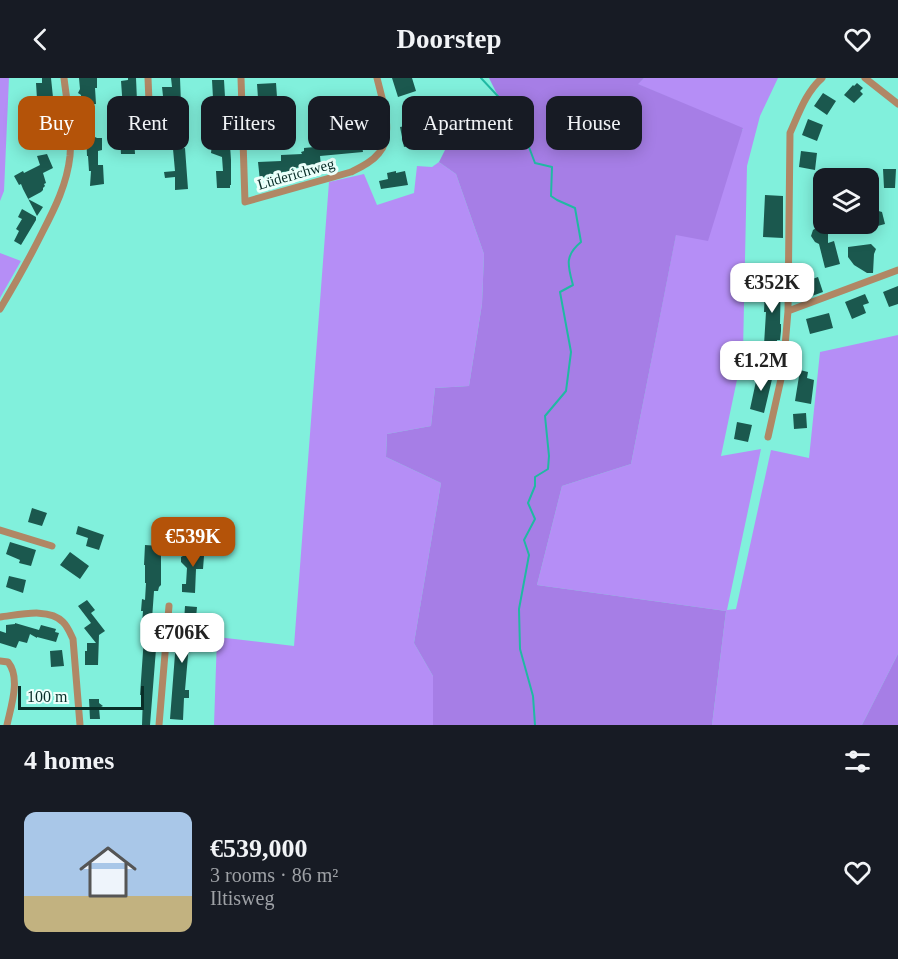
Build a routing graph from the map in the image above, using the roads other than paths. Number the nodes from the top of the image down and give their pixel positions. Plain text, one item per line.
1 (64, 78) edge
2 (148, 78) edge
3 (241, 78) edge
4 (377, 78) edge
5 (822, 78) edge
6 (865, 78) edge
7 (149, 96) edge
8 (898, 104) edge
9 (898, 270) edge
10 (0, 309) edge
11 (788, 311) junction
12 (768, 437) dead end
13 (0, 530) edge
14 (52, 546) dead end
15 (169, 606) dead end
16 (0, 617) edge
17 (0, 661) edge
18 (7, 725) edge
19 (80, 725) edge
20 (159, 725) edge

1 - 10 street
2 - 7 street
3 - 4 street, Lüderichweg
5 - 11 street
6 - 8 street
9 - 11 street
11 - 12 street
13 - 14 street
15 - 20 street
16 - 19 street
17 - 18 street

